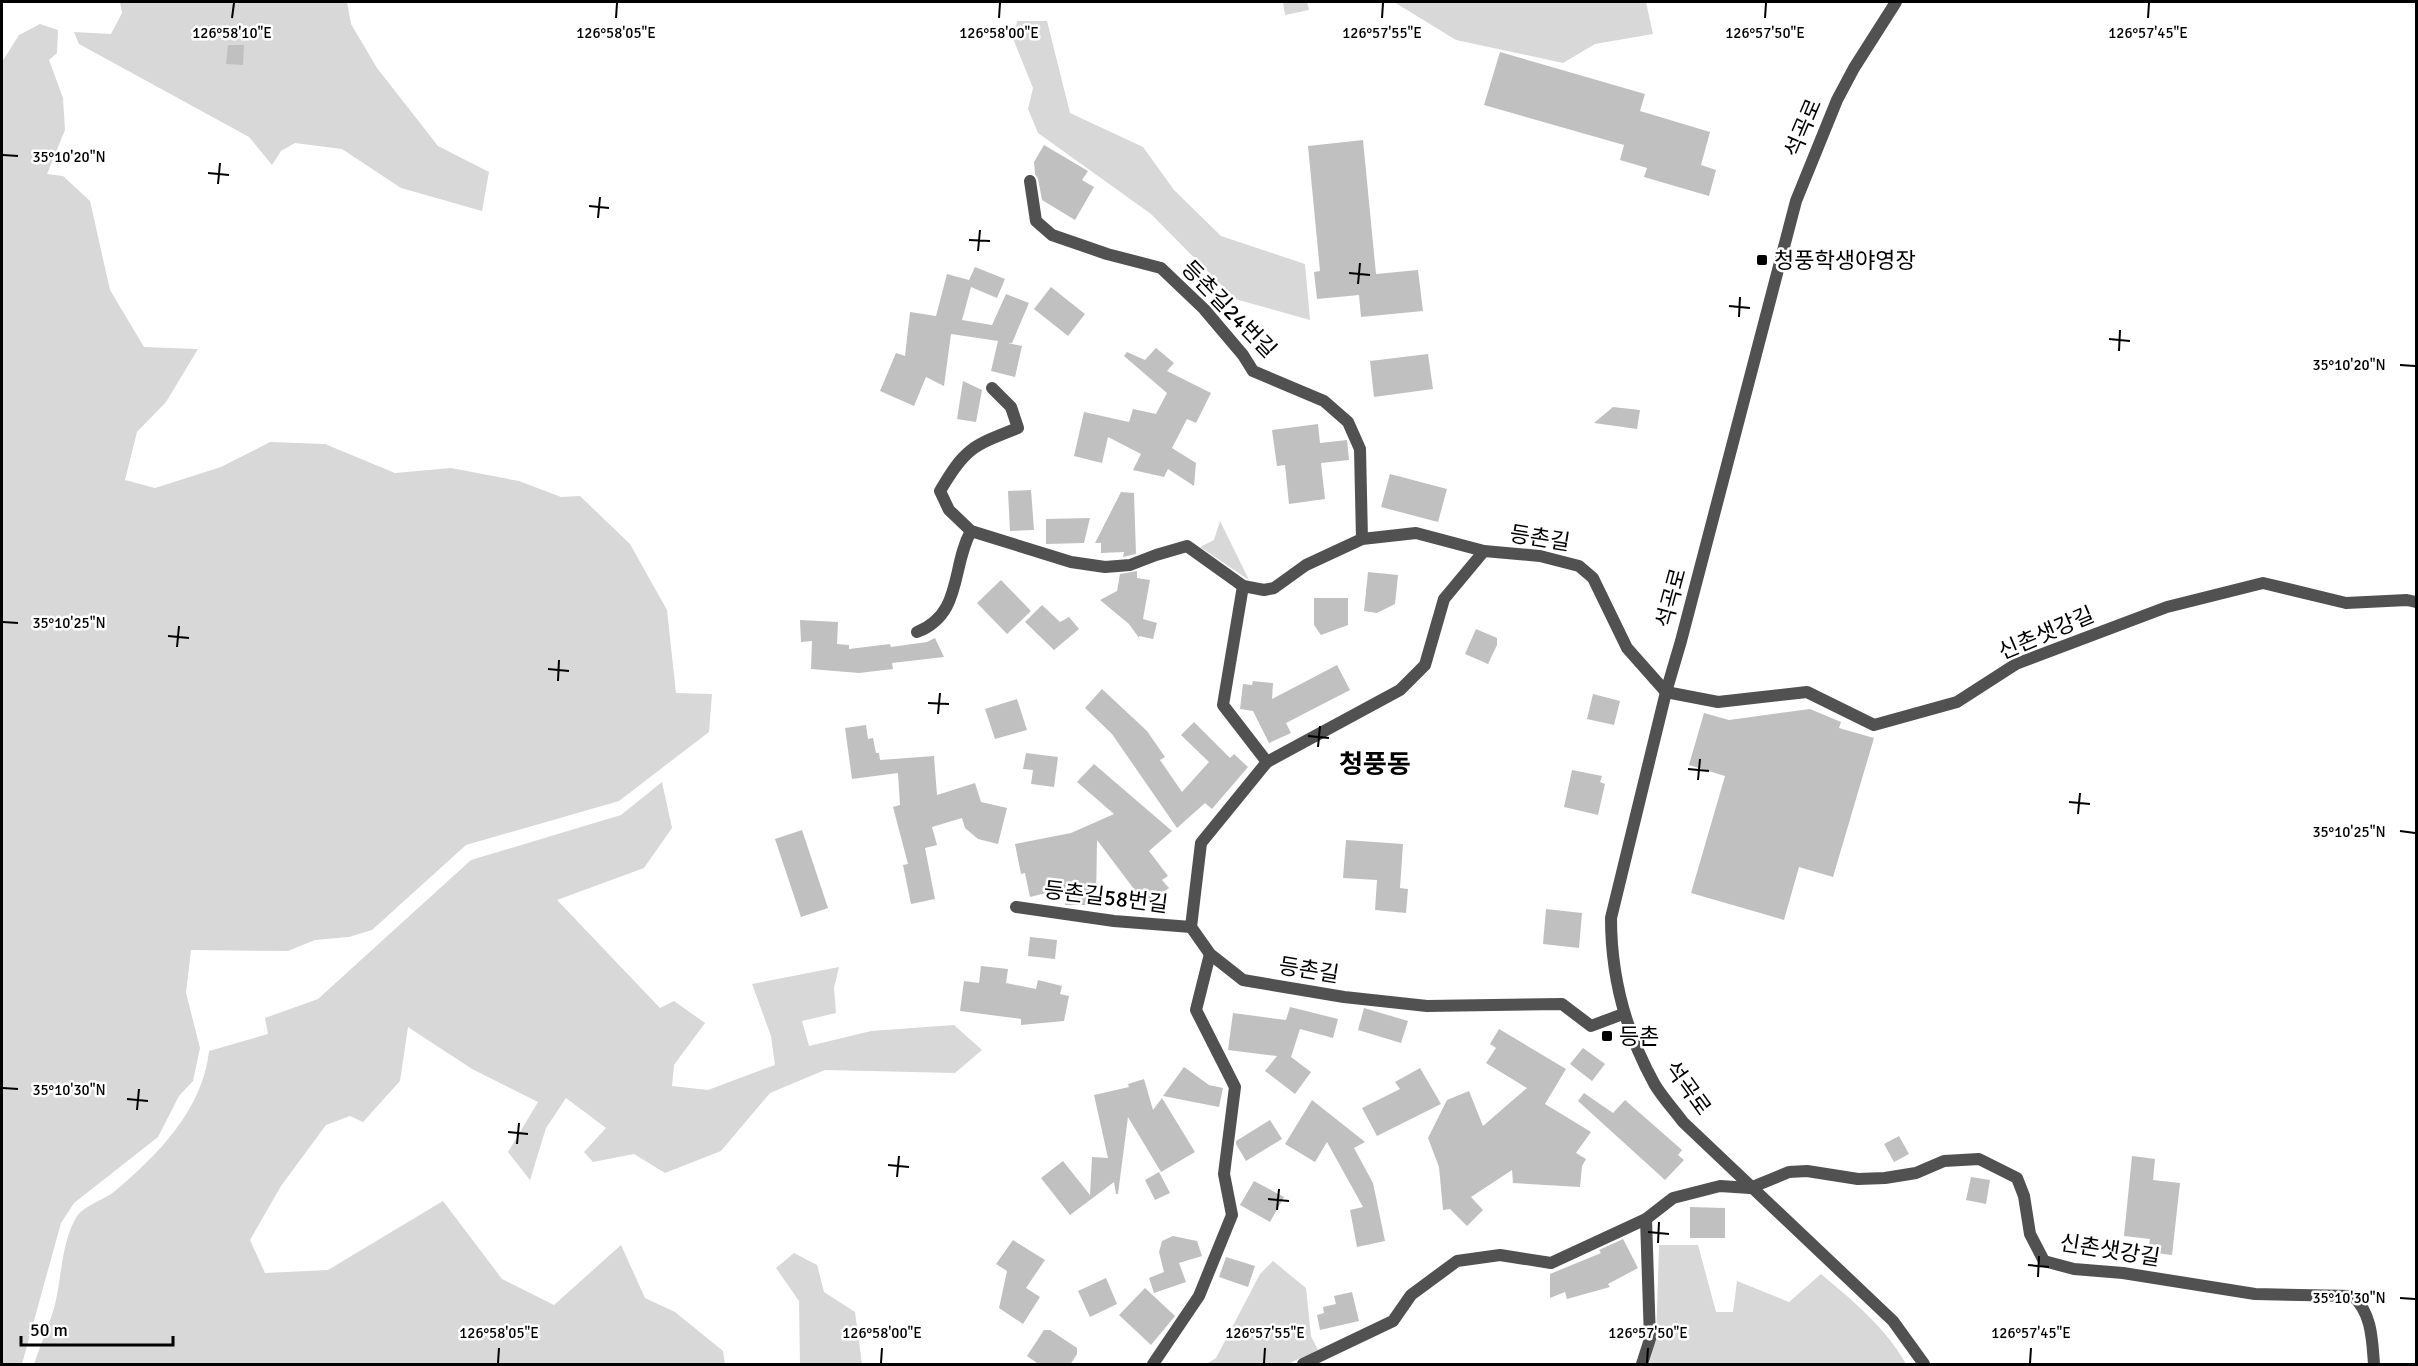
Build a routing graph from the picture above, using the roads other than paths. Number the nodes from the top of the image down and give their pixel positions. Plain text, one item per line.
1 (1896, 2) edge
2 (1030, 181) dead end
3 (992, 388) dead end
4 (971, 531) junction
5 (1362, 538) junction
6 (1484, 551) junction
7 (1242, 586) junction
8 (2416, 602) edge
9 (917, 632) dead end
10 (1666, 692) junction
11 (1267, 762) junction
12 (1016, 907) dead end
13 (1191, 927) junction
14 (1210, 954) junction
15 (1623, 1014) junction
16 (1750, 1188) junction
17 (1646, 1219) junction
18 (1152, 1365) edge
19 (1303, 1365) edge
20 (1642, 1365) edge
21 (1924, 1365) edge
22 (2374, 1365) edge

1 - 10 street, 석곡로
2 - 5 street, 등촌길24번길
3 - 4 street
4 - 7 street
4 - 9 street
5 - 6 street, 등촌길
5 - 7 street, 등촌길
6 - 10 street, 등촌길
6 - 11 street, 등촌길
7 - 11 street
8 - 10 street, 신촌샛강길
10 - 15 street, 석곡로
11 - 13 street, 등촌길
12 - 13 street, 등촌길58번길
13 - 14 street, 등촌길
14 - 15 street, 등촌길
14 - 18 street
15 - 16 street, 석곡로
16 - 17 street
16 - 21 street, 석곡로
16 - 22 street, 신촌샛강길
17 - 19 street
17 - 20 street

